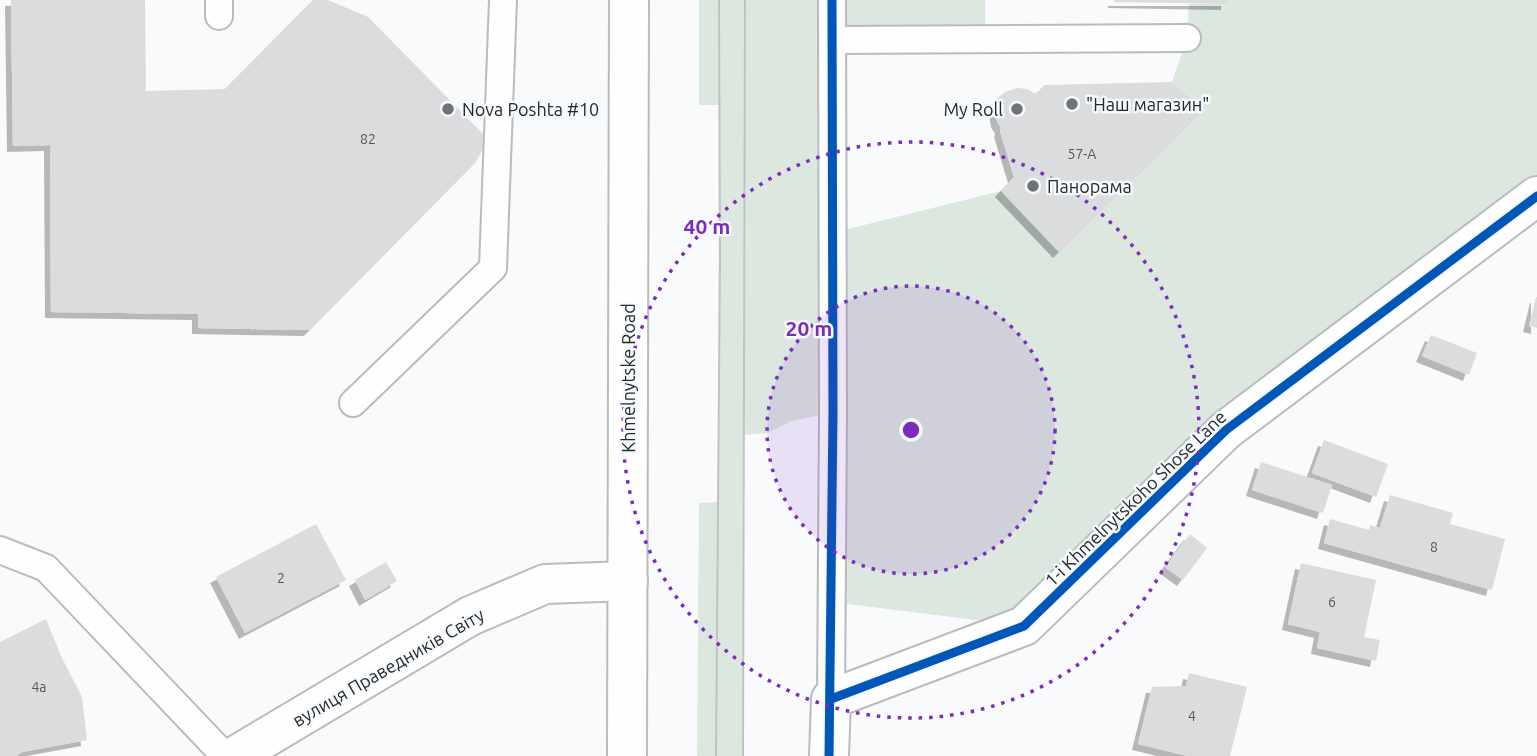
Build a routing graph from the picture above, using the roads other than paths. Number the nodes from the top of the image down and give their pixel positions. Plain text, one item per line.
1 (503, 0) edge
2 (629, 0) edge
3 (832, 0) edge
4 (1187, 38) dead end
5 (832, 40) junction
6 (1537, 196) edge
7 (353, 403) dead end
8 (0, 550) edge
9 (628, 581) junction
10 (831, 699) junction
11 (225, 756) edge
12 (235, 756) edge
13 (627, 756) edge
14 (830, 756) edge

1 - 7 lane
2 - 9 main road, Khmelnytske Road
3 - 5 lane
4 - 5 lane
5 - 10 lane
6 - 10 main road, 1-i Khmelnytskoho Shose Lane
8 - 11 lane
9 - 12 main road, вулиця Праведників Світу
9 - 13 main road, Khmelnytske Road
10 - 14 main road

